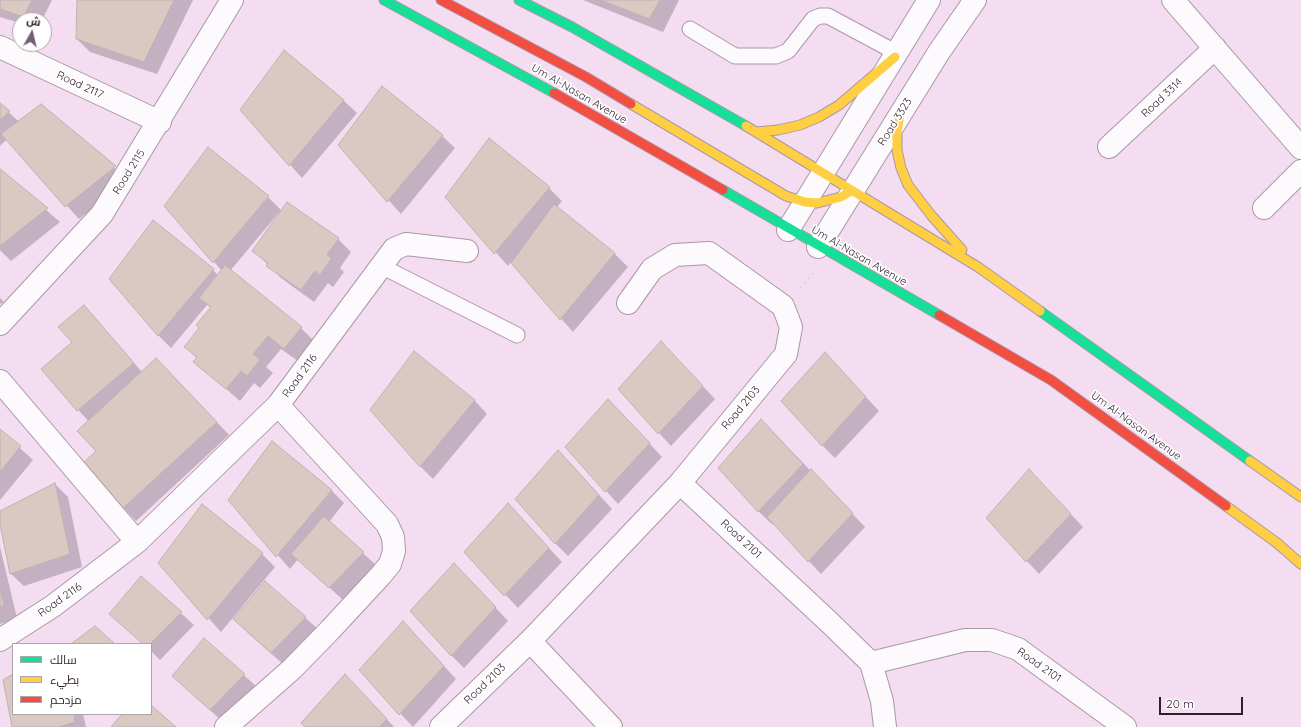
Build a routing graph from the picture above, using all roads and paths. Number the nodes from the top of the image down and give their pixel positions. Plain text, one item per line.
1 (232, 0) edge
2 (384, 0) edge
3 (441, 0) edge
4 (519, 0) edge
5 (929, 0) edge
6 (975, 0) edge
7 (1173, 0) edge
8 (690, 29) dead end
9 (0, 47) edge
10 (1215, 48) junction
11 (896, 55) junction
12 (900, 114) junction
13 (160, 122) junction
14 (756, 132) junction
15 (1110, 147) dead end
16 (1301, 148) edge
17 (1301, 171) edge
18 (824, 173) junction
19 (852, 191) junction
20 (805, 202) junction
21 (1264, 208) dead end
22 (788, 230) junction
23 (818, 247) junction
24 (467, 251) dead end
25 (381, 266) junction
26 (978, 267) junction
27 (628, 303) dead end
28 (0, 324) edge
29 (517, 335) dead end
30 (0, 381) edge
31 (278, 405) junction
32 (680, 483) junction
33 (1301, 496) edge
34 (137, 542) junction
35 (1301, 564) edge
36 (0, 640) edge
37 (530, 641) junction
38 (871, 663) junction
39 (226, 727) edge
40 (441, 727) edge
41 (610, 727) edge
42 (885, 727) edge
43 (1125, 727) edge

1 - 13 street, Road 2115
2 - 22 main road, Um Al-Nasan Avenue
3 - 20 main road
4 - 14 main road
5 - 11 street
6 - 12 street, Road 3323
7 - 10 street
8 - 11 lane
9 - 13 street, Road 2117
10 - 15 street, Road 3314
10 - 16 street
11 - 14 main road
11 - 18 street
12 - 19 street, Road 3323
12 - 26 main road
13 - 28 street, Road 2115
14 - 18 main road
17 - 21 street
18 - 19 main road
18 - 20 street
19 - 20 main road
19 - 23 street, Road 3323
19 - 26 main road
20 - 22 street
22 - 23 main road, Um Al-Nasan Avenue
23 - 35 main road, Um Al-Nasan Avenue
24 - 25 street, Road 2116
25 - 29 lane
25 - 31 street, Road 2116
26 - 33 main road
27 - 32 street, Road 2103
30 - 34 street
31 - 34 street, Road 2116
31 - 39 street
32 - 37 street, Road 2103
32 - 38 street, Road 2101
34 - 36 street, Road 2116
37 - 40 street, Road 2103
37 - 41 street
38 - 42 street, Road 2101
38 - 43 street, Road 2101

